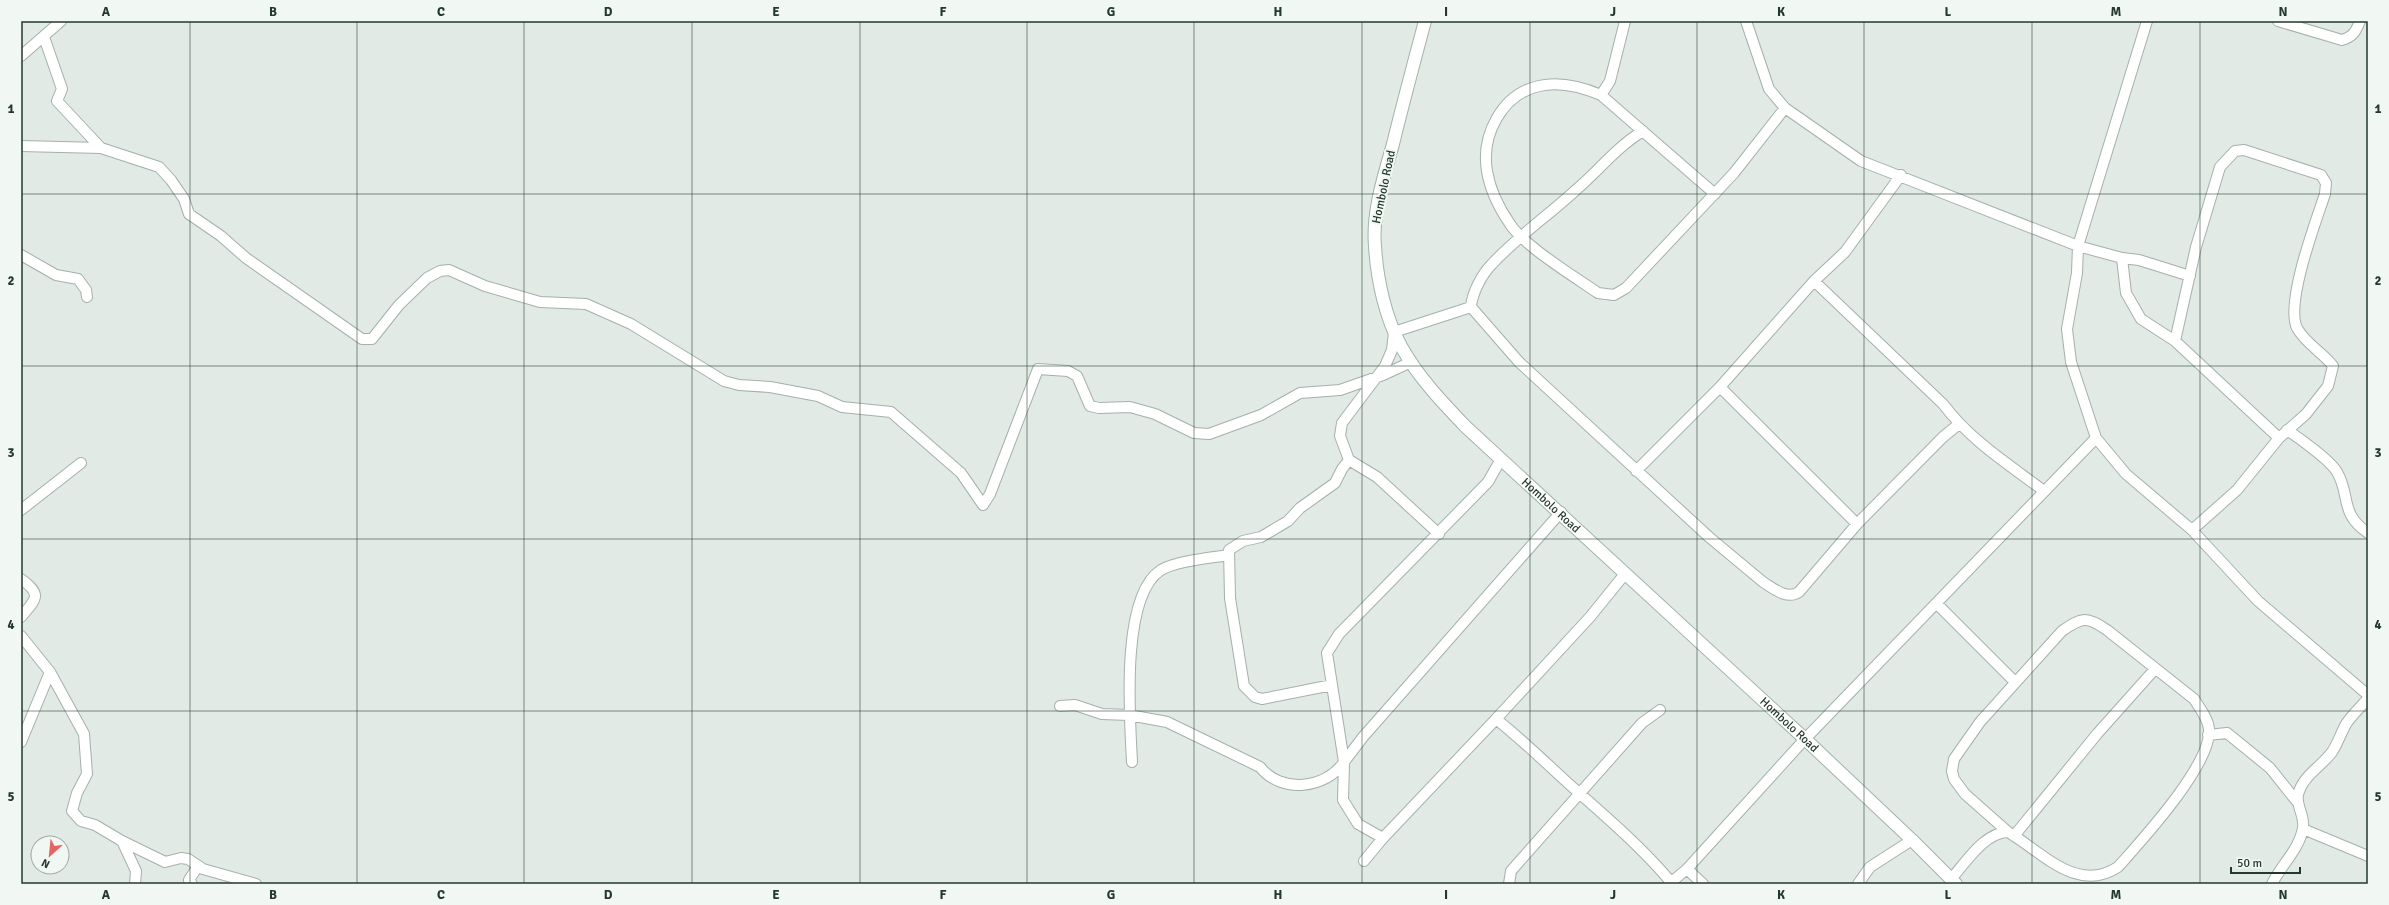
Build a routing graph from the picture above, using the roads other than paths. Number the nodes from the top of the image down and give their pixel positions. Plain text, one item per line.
1 (61, 21) edge
2 (1425, 21) edge
3 (1625, 21) edge
4 (1746, 21) edge
5 (2147, 21) edge
6 (2278, 21) edge
7 (2360, 21) edge
8 (44, 38) junction
9 (21, 56) edge
10 (1601, 95) junction
11 (1785, 108) junction
12 (1643, 130) junction
13 (21, 146) edge
14 (101, 148) junction
15 (1901, 175) junction
16 (1715, 194) junction
17 (1519, 236) junction
18 (2078, 246) junction
19 (21, 255) edge
20 (2122, 258) junction
21 (2190, 276) junction
22 (1814, 281) junction
23 (87, 297) dead end
24 (1471, 307) junction
25 (1394, 332) junction
26 (2175, 341) junction
27 (1411, 362) junction
28 (1377, 377) junction
29 (1720, 387) junction
30 (1959, 424) junction
31 (2287, 430) junction
32 (2096, 438) junction
33 (2279, 438) junction
34 (1350, 460) junction
35 (1501, 460) junction
36 (81, 463) dead end
37 (1636, 471) junction
38 (2044, 491) junction
39 (21, 510) edge
40 (1561, 512) junction
41 (1857, 524) junction
42 (2192, 530) junction
43 (2368, 532) edge
44 (1439, 534) junction
45 (1229, 555) junction
46 (1624, 575) junction
47 (21, 579) edge
48 (1937, 604) junction
49 (21, 617) edge
50 (21, 636) edge
51 (2155, 669) junction
52 (50, 672) junction
53 (2015, 682) junction
54 (1332, 685) junction
55 (2368, 697) edge
56 (1060, 706) dead end
57 (1660, 710) dead end
58 (1129, 715) junction
59 (1496, 719) junction
60 (2208, 735) junction
61 (1805, 739) junction
62 (21, 742) edge
63 (1132, 762) dead end
64 (1344, 762) junction
65 (1580, 794) junction
66 (2298, 803) junction
67 (2303, 829) junction
68 (2011, 834) junction
69 (1383, 838) junction
70 (1912, 840) junction
71 (122, 841) junction
72 (2368, 856) edge
73 (1364, 861) dead end
74 (198, 866) junction
75 (1687, 869) junction
76 (1953, 882) edge
77 (1670, 883) edge
78 (135, 884) edge
79 (192, 884) edge
80 (256, 884) edge
81 (1509, 884) edge
82 (1703, 884) edge
83 (1858, 884) edge
84 (2272, 884) edge

1 - 8 street
2 - 25 street, Hombolo Road
3 - 10 street
4 - 11 street
5 - 18 street
6 - 7 street
8 - 9 street
8 - 14 street
10 - 12 street
10 - 17 street
11 - 15 street
11 - 16 street
12 - 16 street
12 - 17 street
13 - 14 street
14 - 28 street
15 - 18 street
15 - 22 street
16 - 17 street
17 - 24 street
18 - 20 street
18 - 32 street
19 - 23 street
20 - 21 street
20 - 26 street
21 - 26 street
21 - 31 street
22 - 29 street
22 - 30 street
24 - 25 street
24 - 37 street
25 - 27 street, Hombolo Road
25 - 28 street
26 - 33 street
27 - 28 street
27 - 35 street, Hombolo Road
28 - 34 street
29 - 37 street
29 - 41 street
30 - 38 street
30 - 41 street
31 - 33 street
31 - 43 street
32 - 38 street
32 - 42 street
33 - 42 street
34 - 44 street
34 - 45 street
35 - 40 street, Hombolo Road
35 - 44 street
36 - 39 street
37 - 41 street
38 - 48 street
40 - 46 street, Hombolo Road
40 - 64 street
42 - 55 street
44 - 54 street
45 - 54 street
45 - 58 street
46 - 59 street
46 - 61 street, Hombolo Road
47 - 49 street
48 - 53 street
48 - 61 street
50 - 52 street
51 - 53 street
51 - 60 street
51 - 68 street
52 - 62 street
52 - 71 street
53 - 68 street
54 - 64 street
55 - 66 street
56 - 58 street
57 - 65 street
58 - 63 street
58 - 64 street
59 - 65 street
59 - 69 street
60 - 66 street
60 - 68 street
61 - 70 street, Hombolo Road
61 - 75 street
64 - 69 street
65 - 77 street
65 - 81 street
66 - 67 street
67 - 72 street
67 - 84 street
68 - 76 street
69 - 73 street
70 - 76 street, Hombolo Road
70 - 83 street
71 - 74 street
71 - 78 street
74 - 79 street
74 - 80 street
75 - 77 street
75 - 82 street

